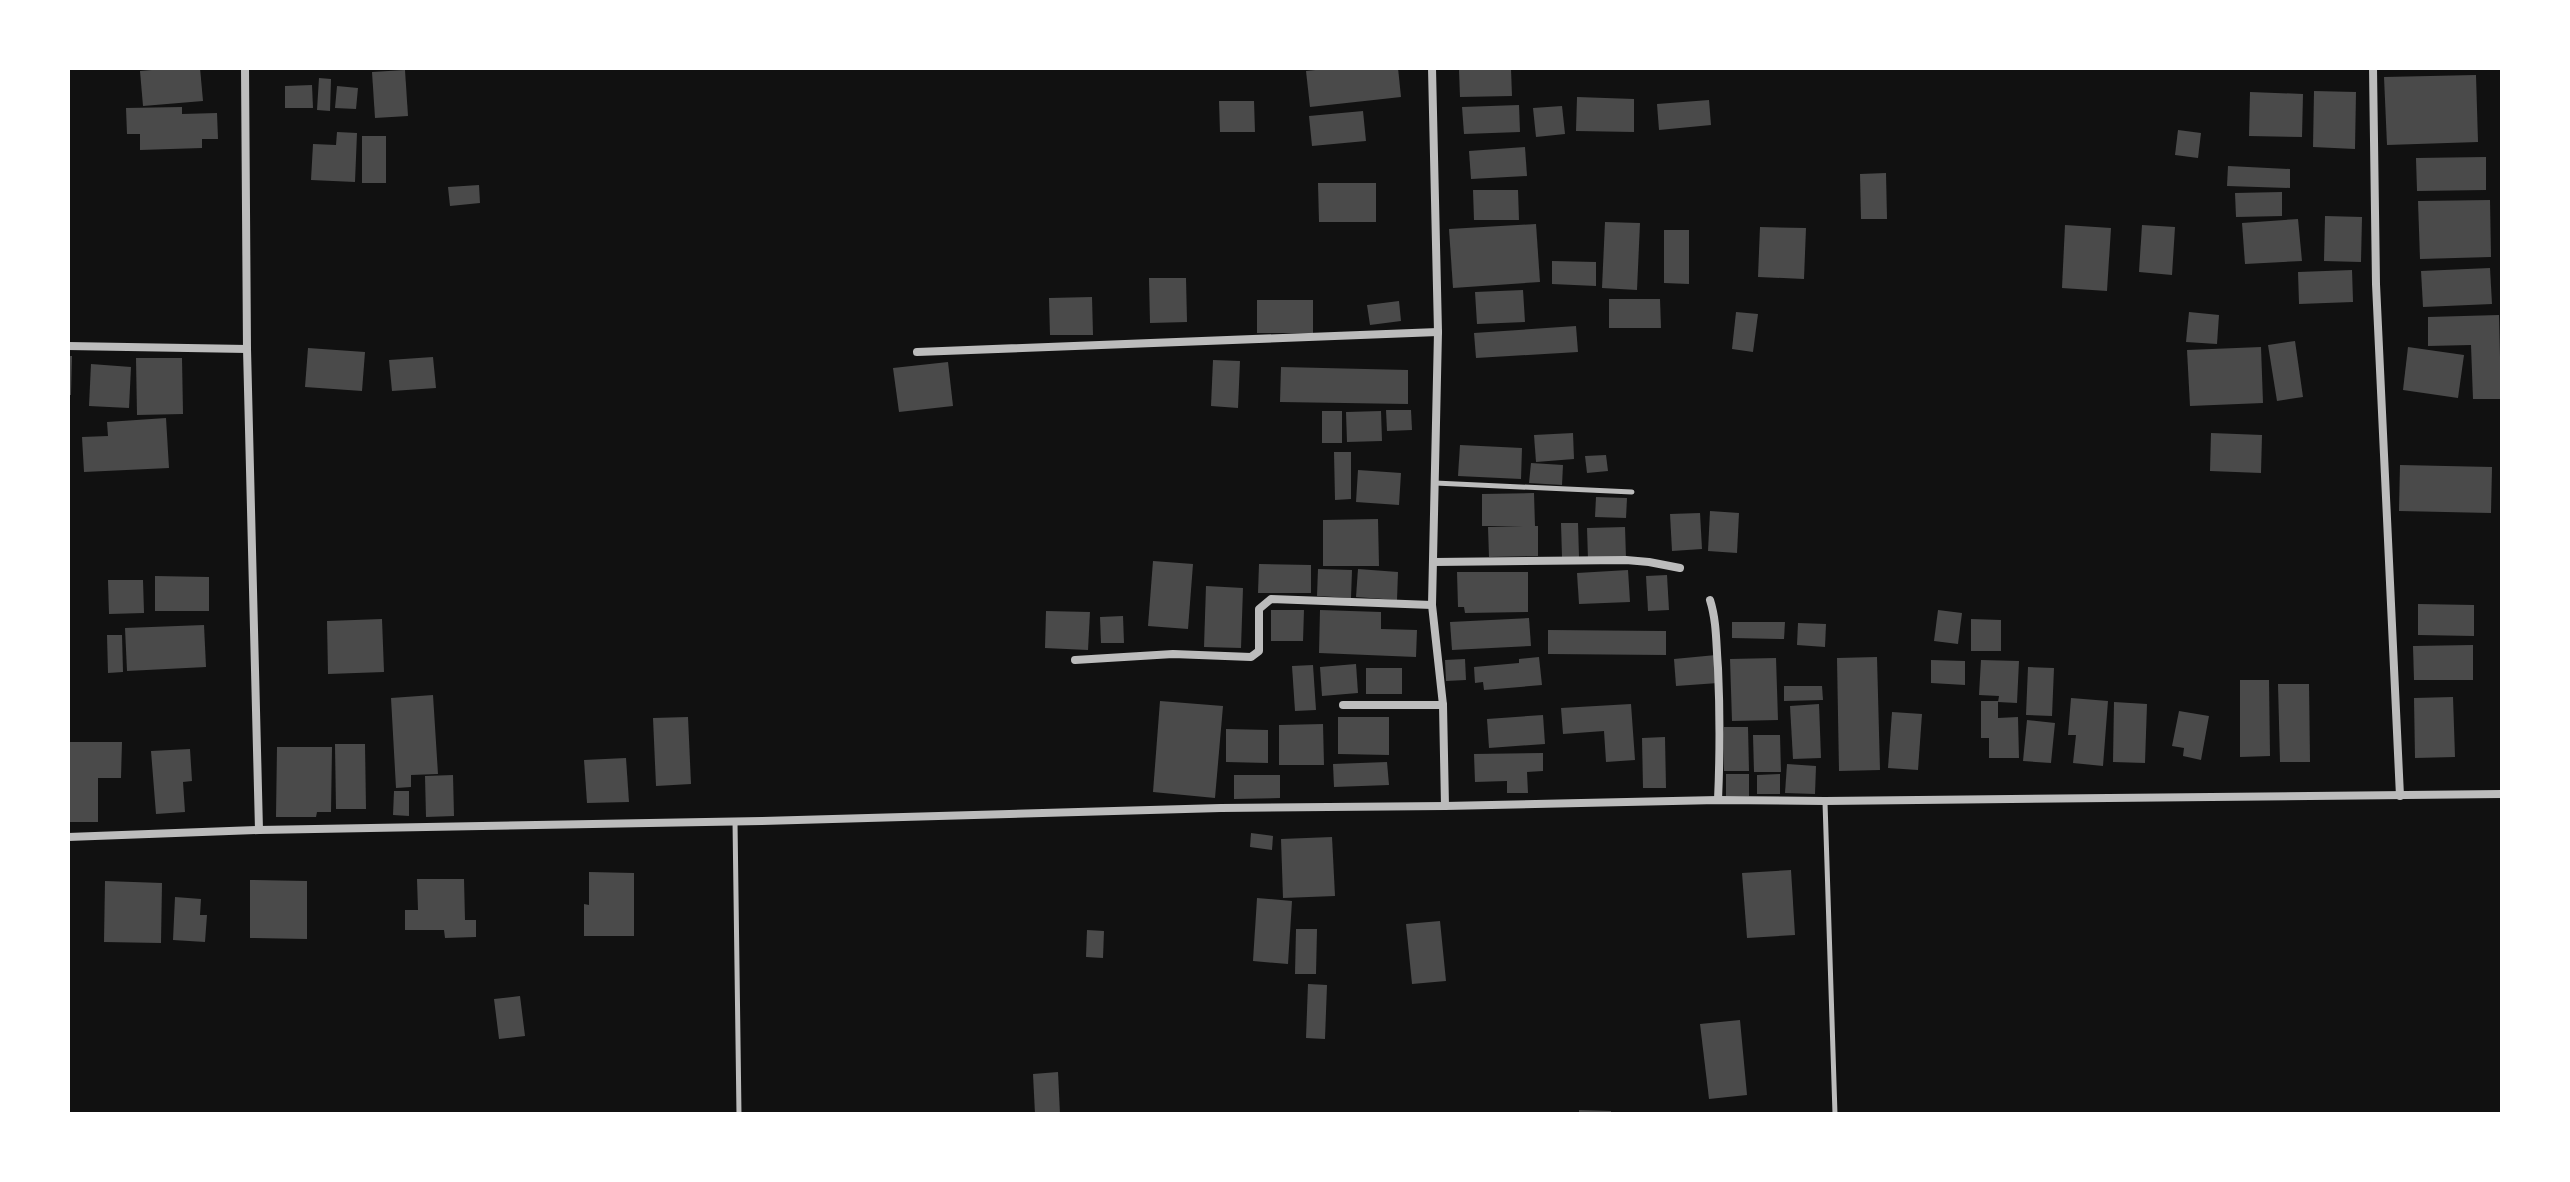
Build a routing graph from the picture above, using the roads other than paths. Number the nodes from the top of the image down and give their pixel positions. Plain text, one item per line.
1 (245, 68) edge
2 (1432, 68) edge
3 (2373, 68) edge
4 (1438, 332) junction
5 (68, 346) edge
6 (247, 349) junction
7 (917, 352) dead end
8 (1435, 483) junction
9 (1632, 492) dead end
10 (1434, 562) junction
11 (1680, 568) dead end
12 (1710, 600) dead end
13 (1432, 605) junction
14 (1075, 660) dead end
15 (1343, 705) dead end
16 (1443, 705) junction
17 (2502, 794) edge
18 (2400, 796) junction
19 (1718, 800) junction
20 (1825, 801) junction
21 (1445, 806) junction
22 (735, 821) junction
23 (259, 830) junction
24 (68, 837) edge
25 (739, 1114) edge
26 (1835, 1114) edge

1 - 6 street
2 - 4 street
3 - 18 street
4 - 7 street
4 - 8 street
5 - 6 street
6 - 23 street
8 - 9 lane
8 - 10 street
10 - 11 street
10 - 13 street
12 - 19 street
13 - 14 street
13 - 16 street
15 - 16 street
16 - 21 street
17 - 18 street
18 - 20 street
19 - 20 street
19 - 21 street
20 - 26 lane
21 - 22 street
22 - 23 street
22 - 25 lane
23 - 24 street

